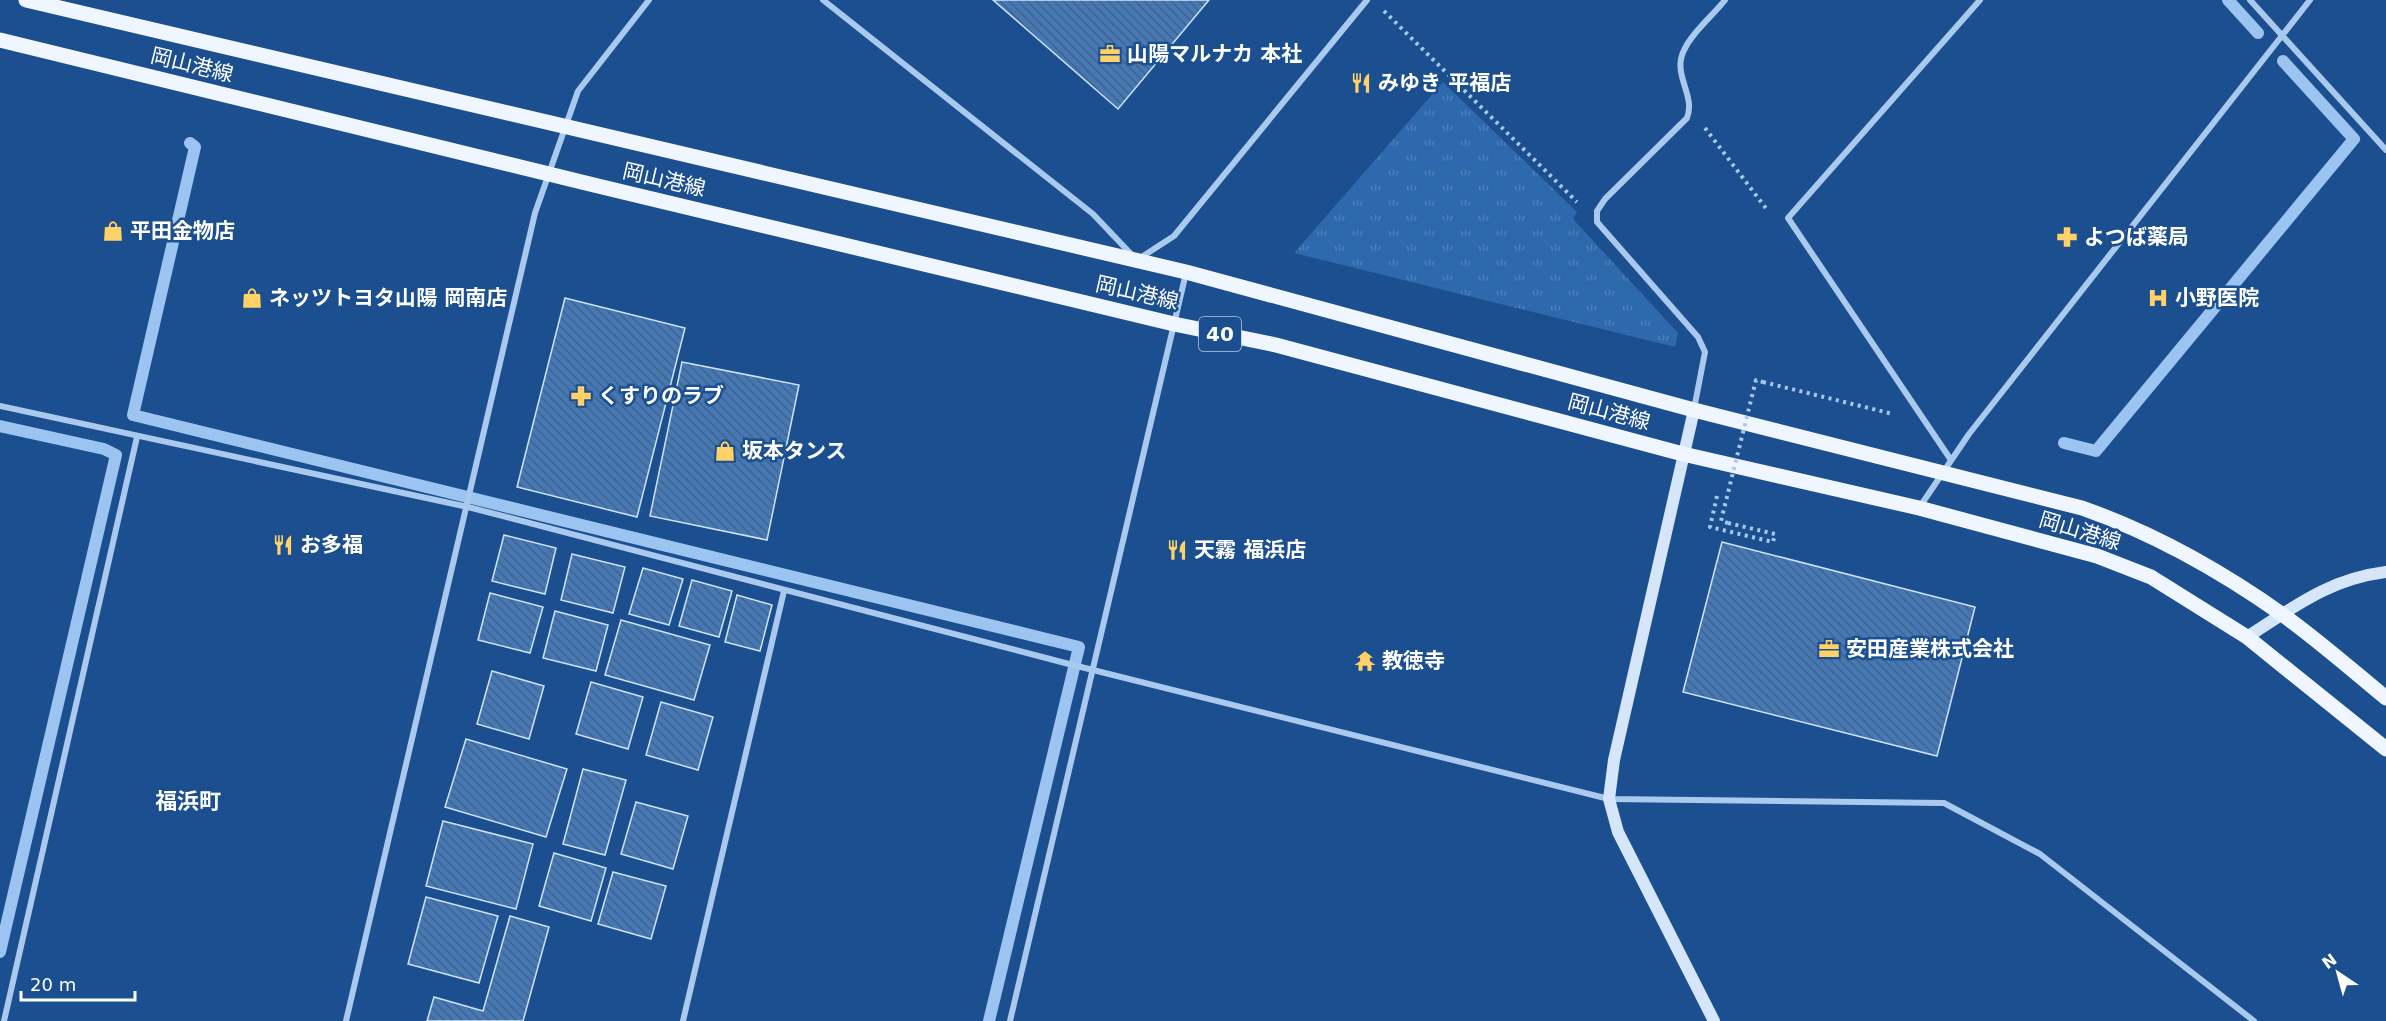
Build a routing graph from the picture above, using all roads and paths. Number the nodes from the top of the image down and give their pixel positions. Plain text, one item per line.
1 (26, 0) edge
2 (649, 0) edge
3 (823, 0) edge
4 (1367, 0) edge
5 (1725, 0) edge
6 (1980, 0) edge
7 (2250, 0) edge
8 (2310, 0) edge
9 (1381, 8) dead end
10 (2282, 36) junction
11 (0, 40) edge
12 (1690, 108) junction
13 (565, 127) junction
14 (2386, 150) edge
15 (549, 174) junction
16 (1788, 218) junction
17 (1597, 222) junction
18 (1137, 260) junction
19 (1186, 272) junction
20 (1174, 324) junction
21 (0, 406) edge
22 (1694, 410) junction
23 (1891, 414) dead end
24 (137, 437) junction
25 (1683, 454) junction
26 (1952, 460) junction
27 (1942, 473) junction
28 (1717, 496) dead end
29 (468, 507) junction
30 (1919, 508) junction
31 (2386, 572) edge
32 (784, 591) junction
33 (2282, 615) junction
34 (2247, 637) junction
35 (1093, 670) junction
36 (2386, 698) edge
37 (2386, 749) edge
38 (1609, 799) junction
39 (4, 1020) edge
40 (346, 1021) edge
41 (683, 1021) edge
42 (1010, 1021) edge
43 (1714, 1021) edge
44 (2254, 1021) edge

1 - 13 main road, 岡山港線 / 40
2 - 13 street
3 - 18 street
4 - 18 street
5 - 12 street
6 - 16 street
7 - 10 street
8 - 10 street
9 - 17 path
10 - 14 street
10 - 26 street
11 - 15 main road, 岡山港線 / 40
12 - 16 path
12 - 17 street
13 - 15 street
13 - 18 main road, 岡山港線 / 40
15 - 20 main road, 岡山港線 / 40
15 - 29 street
16 - 26 street
17 - 22 street
18 - 19 main road, 岡山港線 / 40
19 - 20 street
19 - 22 main road, 岡山港線 / 40
20 - 25 main road, 岡山港線 / 40
20 - 35 street
21 - 24 street
22 - 25 street
22 - 27 main road, 岡山港線 / 40
23 - 28 path, bridge
24 - 29 street
24 - 39 street
25 - 30 main road, 岡山港線 / 40
25 - 38 street
26 - 27 street
27 - 30 street
27 - 33 main road, 岡山港線 / 40
29 - 32 street
29 - 40 street
30 - 34 main road, 岡山港線 / 40
31 - 33 street
32 - 35 street
32 - 41 street
33 - 34 street
33 - 36 main road, 岡山港線 / 40
34 - 37 main road, 岡山港線 / 40
35 - 38 street
35 - 42 street
38 - 43 street
38 - 44 street

